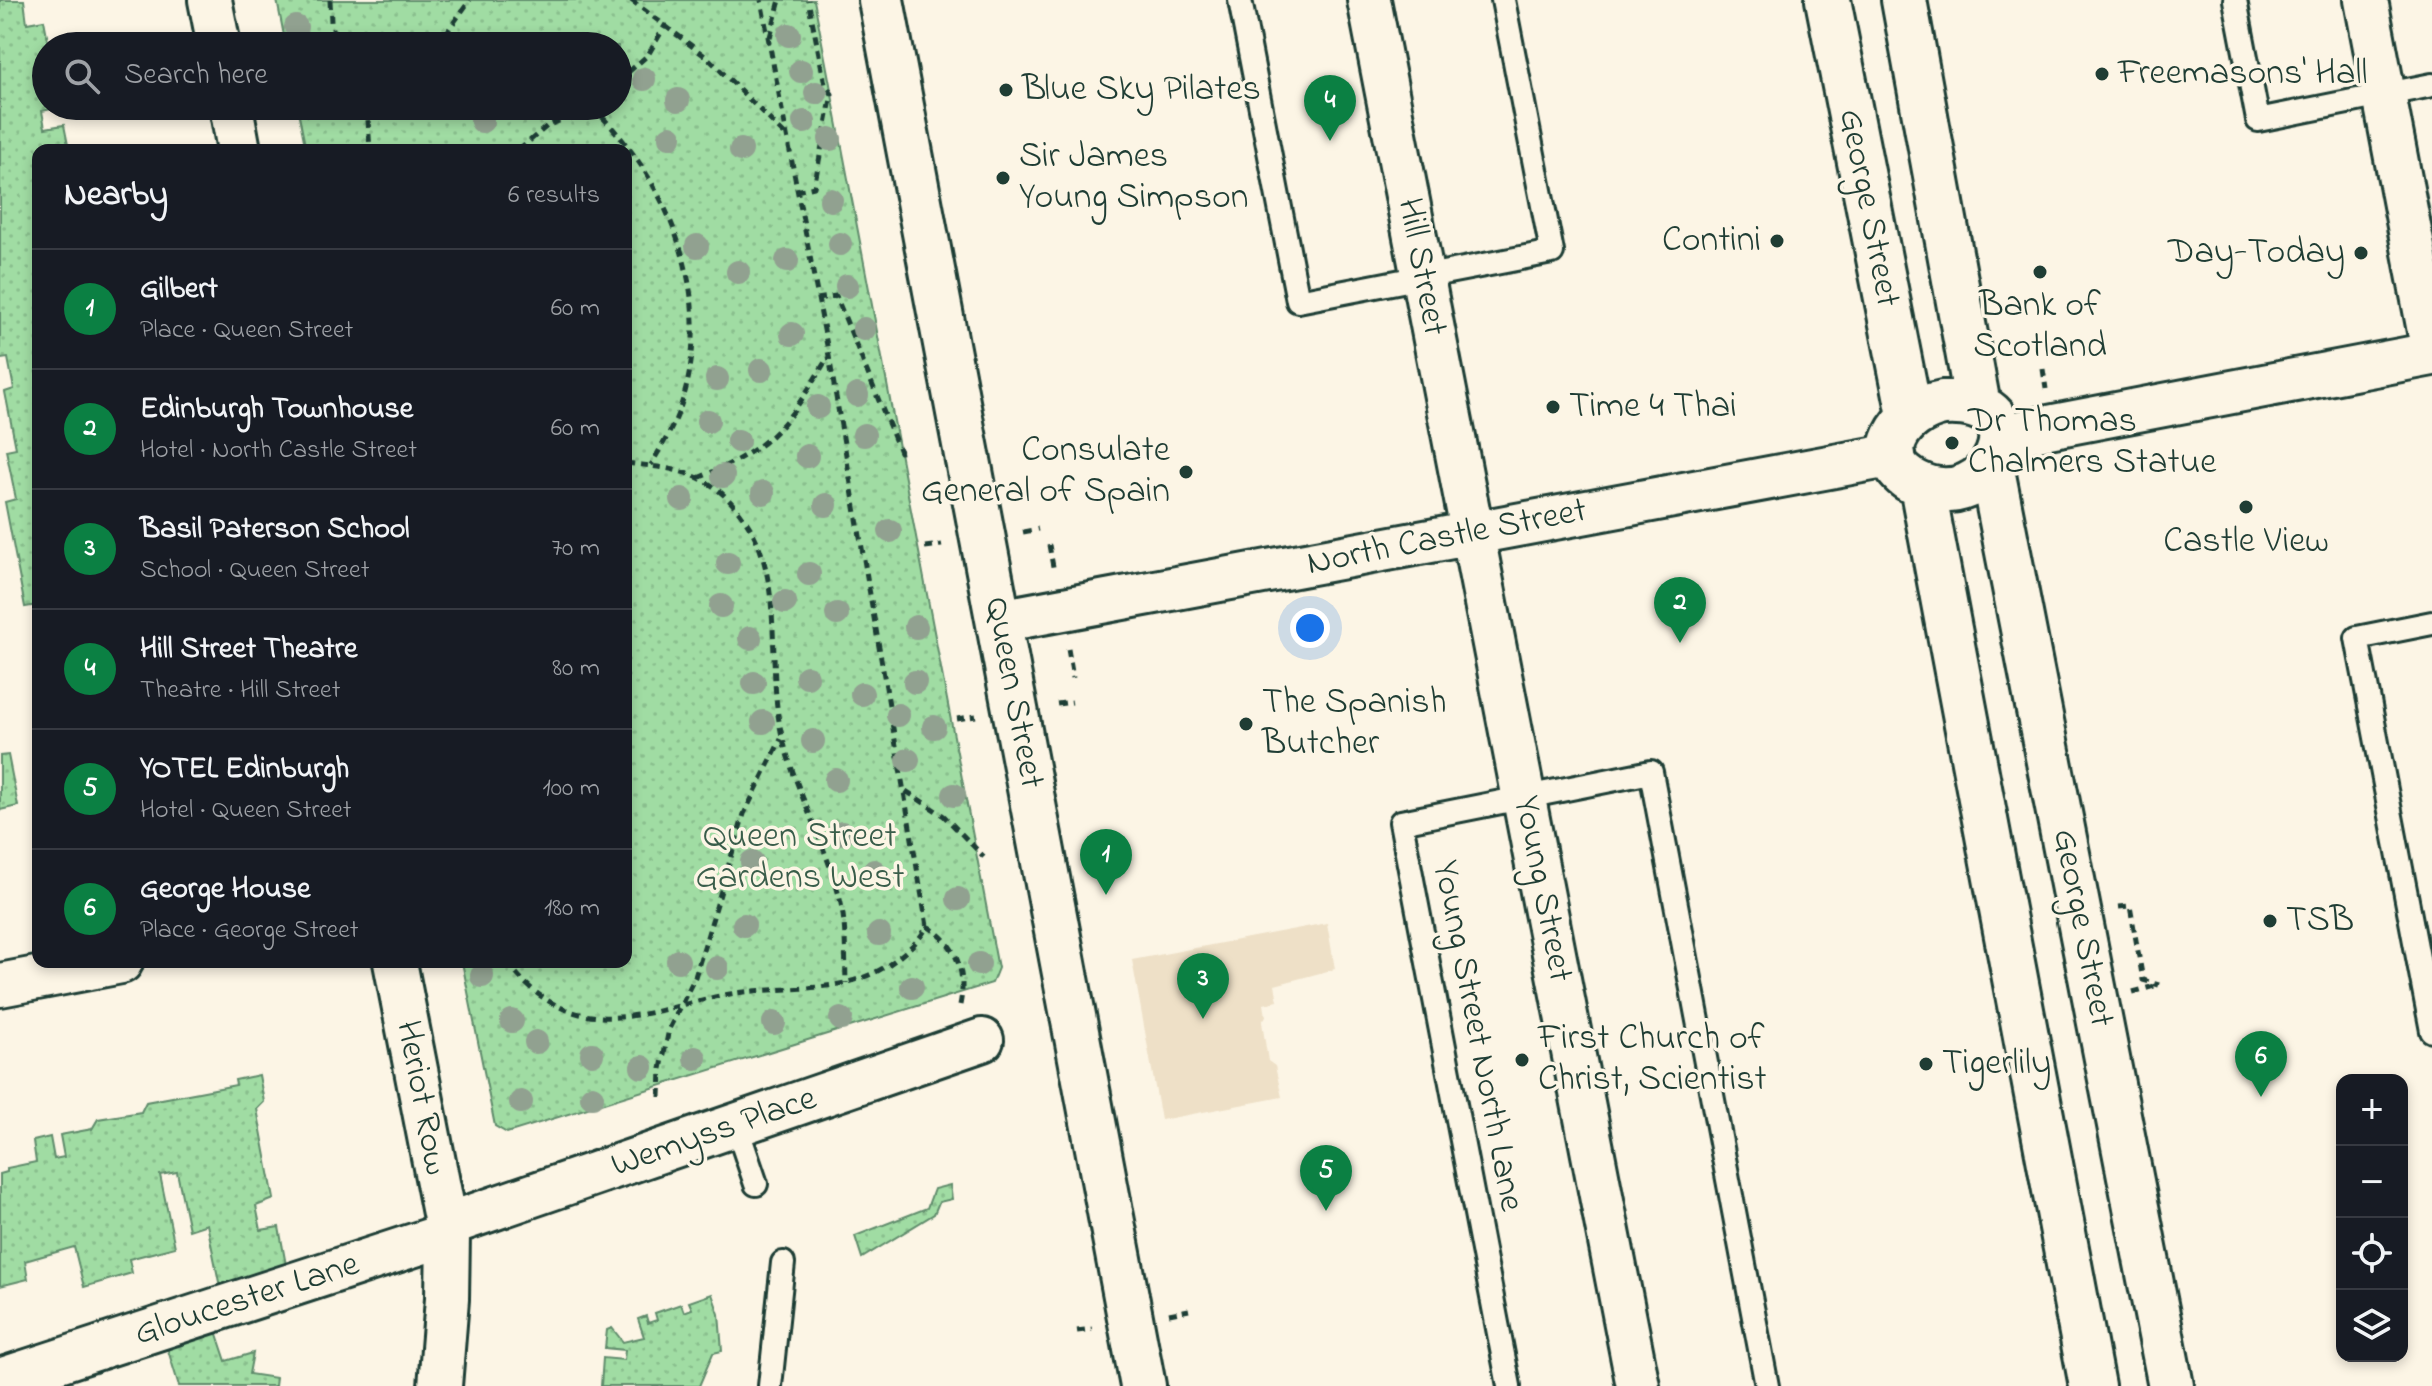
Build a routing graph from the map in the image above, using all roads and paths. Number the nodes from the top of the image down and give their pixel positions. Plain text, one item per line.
1 (210, 0) edge
2 (330, 0) edge
3 (470, 0) edge
4 (631, 0) edge
5 (761, 0) edge
6 (780, 0) edge
7 (808, 0) edge
8 (881, 0) edge
9 (1240, 0) edge
10 (1369, 0) edge
11 (1503, 0) edge
12 (1828, 0) edge
13 (1904, 0) edge
14 (2235, 0) edge
15 (2366, 0) edge
16 (666, 24) junction
17 (216, 32) edge
18 (336, 32) edge
19 (447, 32) edge
20 (768, 42) junction
21 (632, 69) edge
22 (2432, 85) edge
23 (2384, 95) junction
24 (234, 120) edge
25 (368, 120) edge
26 (560, 120) edge
27 (606, 120) edge
28 (785, 136) junction
29 (238, 144) edge
30 (370, 144) edge
31 (526, 144) edge
32 (628, 144) edge
33 (632, 149) edge
34 (796, 191) junction
35 (1423, 277) junction
36 (817, 299) junction
37 (2432, 347) edge
38 (2432, 354) edge
39 (829, 356) junction
40 (1910, 415) junction
41 (1990, 437) junction
42 (907, 451) dead end
43 (632, 464) edge
44 (651, 466) junction
45 (1908, 470) junction
46 (698, 478) junction
47 (1472, 533) junction
48 (999, 621) junction
49 (2432, 623) edge
50 (782, 738) junction
51 (905, 791) junction
52 (1524, 797) junction
53 (984, 857) dead end
54 (2116, 908) dead end
55 (927, 926) junction
56 (89, 968) edge
57 (396, 968) edge
58 (513, 968) edge
59 (846, 983) junction
60 (0, 985) edge
61 (2132, 992) dead end
62 (960, 1005) dead end
63 (680, 1006) junction
64 (2432, 1031) edge
65 (982, 1040) dead end
66 (660, 1097) dead end
67 (736, 1125) junction
68 (756, 1184) dead end
69 (447, 1230) junction
70 (783, 1263) dead end
71 (0, 1380) edge
72 (440, 1386) edge
73 (770, 1386) edge
74 (1143, 1386) edge
75 (1509, 1386) edge
76 (1638, 1386) edge
77 (1767, 1386) edge
78 (2092, 1386) edge
79 (2171, 1386) edge

1 - 17 street
2 - 18 path
3 - 19 path
4 - 16 path
5 - 20 path
6 - 20 path
7 - 34 path
8 - 48 street, Queen Street
9 - 35 lane
10 - 35 street, Hill Street
11 - 35 lane
12 - 40 street, George Street
13 - 41 street, George Street
14 - 23 lane
15 - 23 street
16 - 21 path
16 - 28 path
20 - 28 path
22 - 23 lane
23 - 37 street
24 - 29 street
25 - 30 path
26 - 31 path
27 - 32 path
28 - 34 path
33 - 44 path
34 - 36 path
35 - 47 street, Hill Street
36 - 39 path
36 - 42 path
38 - 41 street
39 - 46 path
39 - 51 path
40 - 41 street
40 - 45 street
41 - 45 street
41 - 79 street, George Street
43 - 44 path
44 - 46 path
45 - 47 street, North Castle Street
45 - 78 street, George Street
46 - 50 path
47 - 48 street, North Castle Street
47 - 52 street, Young Street
48 - 74 street, Queen Street
49 - 64 lane
50 - 59 path
50 - 63 path
51 - 53 path
51 - 55 path
52 - 75 lane, Young Street North Lane
52 - 76 street, Young Street
52 - 77 lane
54 - 61 path
55 - 59 path
55 - 62 path
56 - 60 street
57 - 69 street, Heriot Row
58 - 63 path
59 - 63 path
63 - 66 path
65 - 67 street, Wemyss Place
67 - 68 lane
67 - 69 street, Wemyss Place
69 - 71 street, Gloucester Lane
69 - 72 street, Heriot Row
70 - 73 lane

